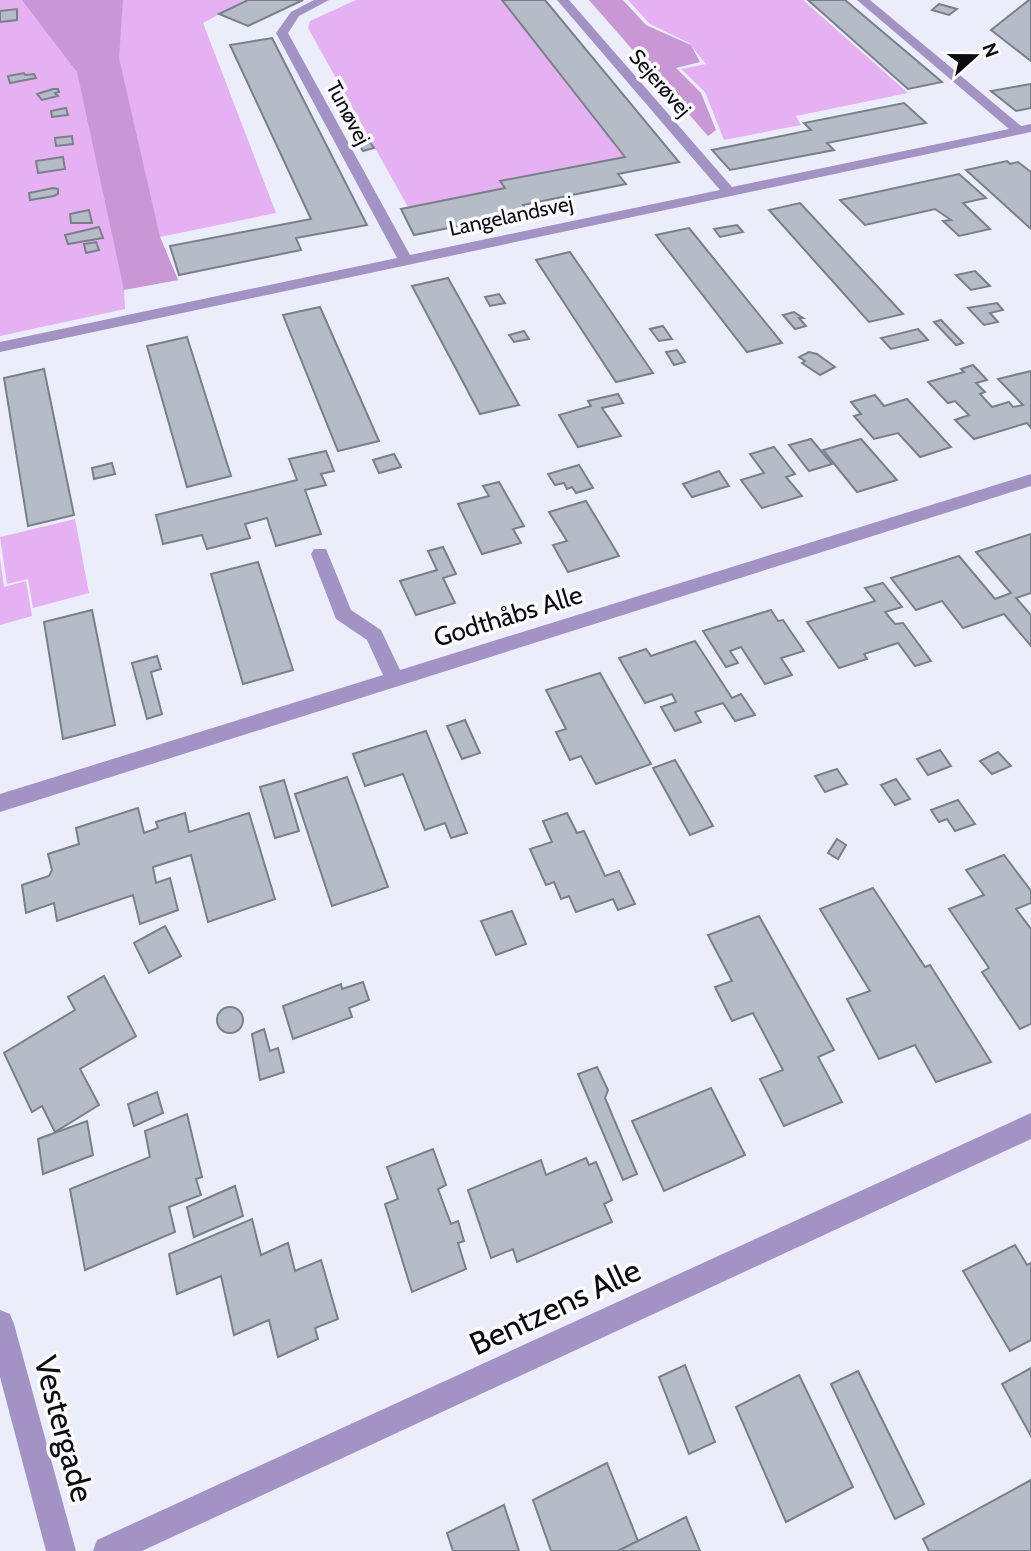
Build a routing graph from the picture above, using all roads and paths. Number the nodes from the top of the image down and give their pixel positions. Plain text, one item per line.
1 (323, 0) edge
2 (563, 0) edge
3 (863, 0) edge
4 (1025, 129) edge
5 (729, 192) junction
6 (405, 260) junction
7 (0, 347) edge
8 (1031, 480) edge
9 (320, 554) dead end
10 (396, 679) junction
11 (0, 803) edge
12 (1031, 1126) edge
13 (0, 1324) edge
14 (61, 1551) edge
15 (108, 1551) edge

1 - 6 street, Tunøvej
2 - 5 street, Sejerøvej
3 - 4 street
4 - 5 street, Langelandsvej
5 - 6 street, Langelandsvej
6 - 7 street, Langelandsvej
8 - 10 street, Godthåbs Alle
9 - 10 street
10 - 11 street, Godthåbs Alle
12 - 15 street, Bentzens Alle
13 - 14 street, Vestergade

